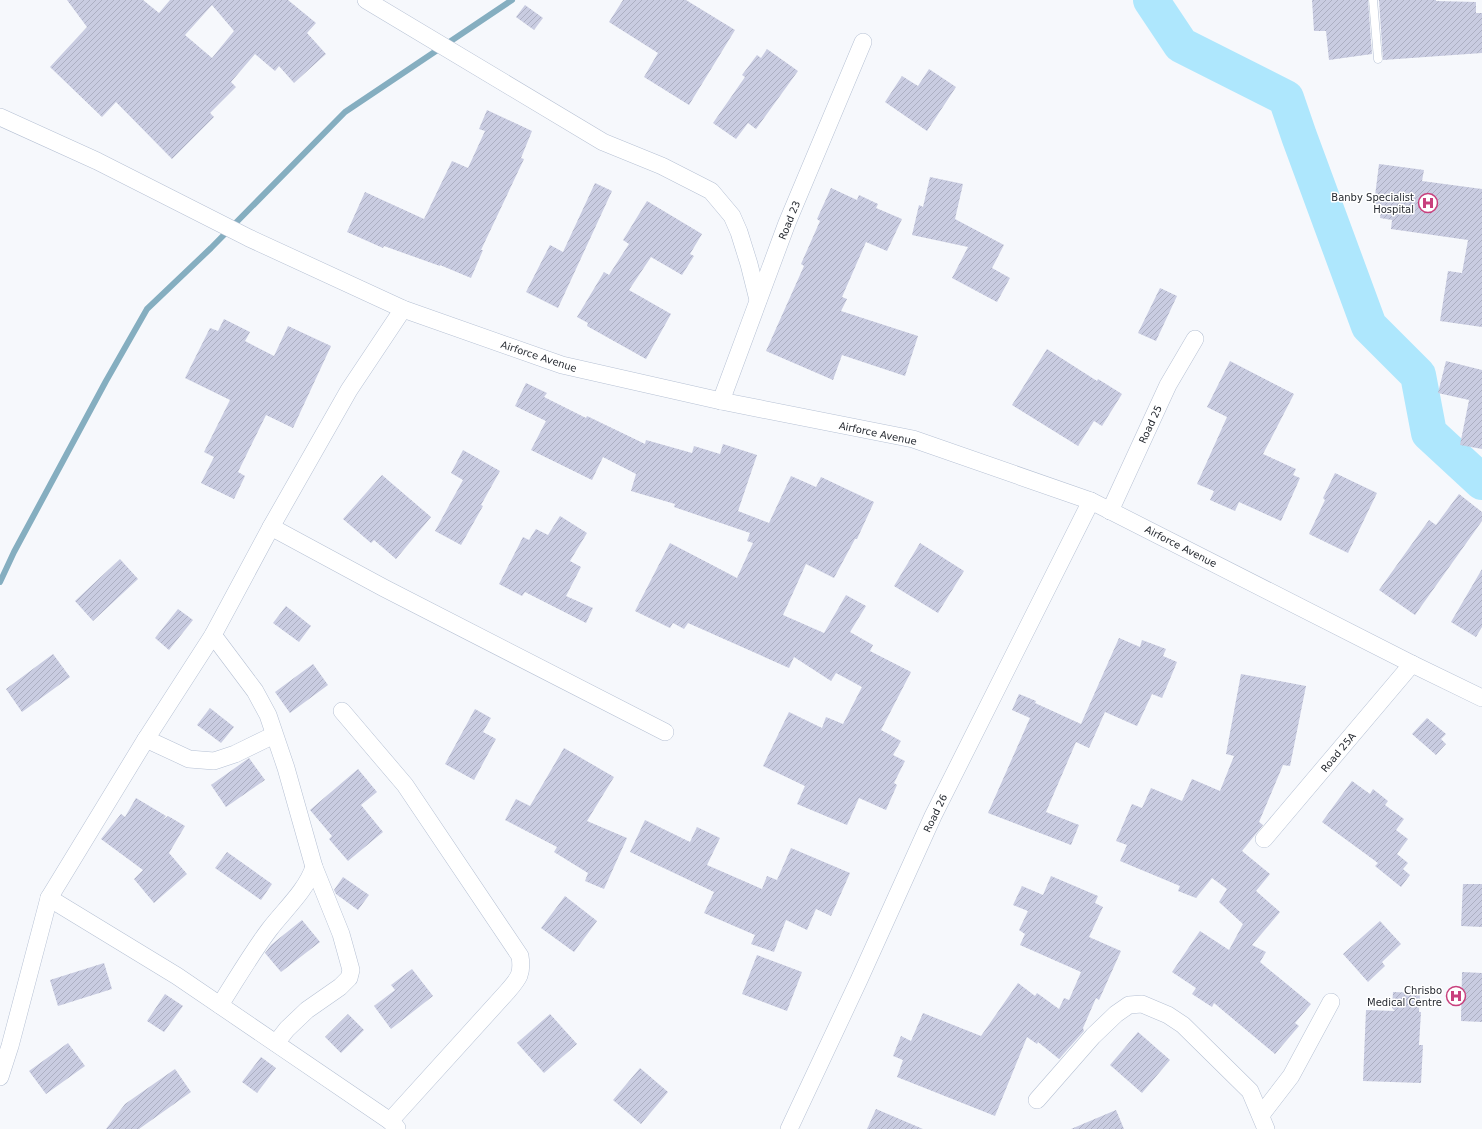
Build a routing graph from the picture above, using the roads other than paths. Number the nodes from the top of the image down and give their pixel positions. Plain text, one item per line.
1 (366, 0) edge
2 (1373, 0) edge
3 (863, 42) dead end
4 (1378, 59) dead end
5 (0, 116) edge
6 (758, 300) junction
7 (403, 309) junction
8 (1195, 339) dead end
9 (721, 401) junction
10 (1091, 501) junction
11 (1110, 511) junction
12 (271, 527) junction
13 (213, 635) junction
14 (1412, 664) junction
15 (1482, 698) edge
16 (342, 711) dead end
17 (665, 732) dead end
18 (274, 735) junction
19 (146, 739) junction
20 (1264, 839) dead end
21 (314, 867) junction
22 (49, 898) junction
23 (1331, 1002) dead end
24 (220, 1005) junction
25 (276, 1043) junction
26 (0, 1077) edge
27 (1037, 1100) dead end
28 (1263, 1122) edge
29 (394, 1125) edge
30 (789, 1129) edge

1 - 6 street
2 - 4 lane
3 - 6 street, Road 23
5 - 7 street, Airforce Avenue
6 - 9 street, Road 23
7 - 9 street, Airforce Avenue
7 - 12 street
8 - 11 street, Road 25
9 - 10 street, Airforce Avenue
10 - 11 street, Airforce Avenue
10 - 30 street, Road 26
11 - 14 street, Airforce Avenue
12 - 13 street
12 - 17 street
13 - 18 street
13 - 19 street
14 - 15 street, Airforce Avenue
14 - 20 street, Road 25A
16 - 29 street
18 - 19 street
18 - 21 street
19 - 22 street
21 - 24 street
21 - 25 street
22 - 24 street
22 - 26 street
23 - 28 street
24 - 25 street
25 - 29 street
27 - 28 street

